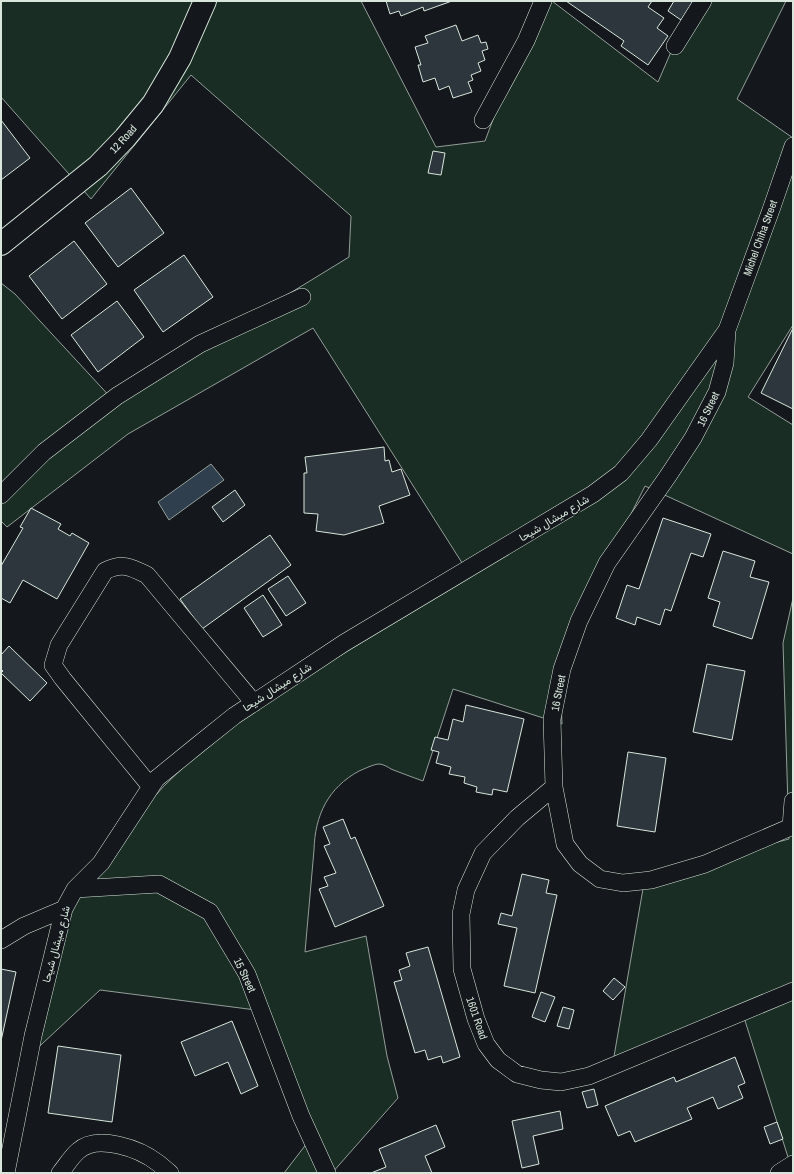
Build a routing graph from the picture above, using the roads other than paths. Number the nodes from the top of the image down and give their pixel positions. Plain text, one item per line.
1 (205, 1) edge
2 (543, 1) edge
3 (703, 1) edge
4 (675, 46) dead end
5 (483, 120) dead end
6 (793, 146) edge
7 (1, 244) edge
8 (302, 297) dead end
9 (727, 330) junction
10 (1, 495) edge
11 (254, 702) junction
12 (151, 787) junction
13 (554, 787) junction
14 (793, 801) edge
15 (792, 827) edge
16 (75, 889) junction
17 (64, 909) junction
18 (1, 940) edge
19 (793, 991) edge
20 (793, 1164) edge
21 (5, 1167) edge
22 (60, 1173) edge
23 (170, 1173) edge
24 (327, 1173) edge
25 (779, 1173) edge

1 - 7 main road, 12 Road
2 - 5 street
3 - 4 street
6 - 9 street, Michel Chiha Street
8 - 10 street
9 - 11 street, شارع ميشال شيحا
9 - 13 street, 16 Street
11 - 12 street, شارع ميشال شيحا
11 - 12 street
12 - 16 street, شارع ميشال شيحا
13 - 15 street, 16 Street
13 - 19 street, 1601 Road
14 - 15 street
16 - 17 street, شارع ميشال شيحا
16 - 24 street, 15 Street
17 - 18 street
17 - 21 street, شارع ميشال شيحا
20 - 25 street
22 - 23 street

